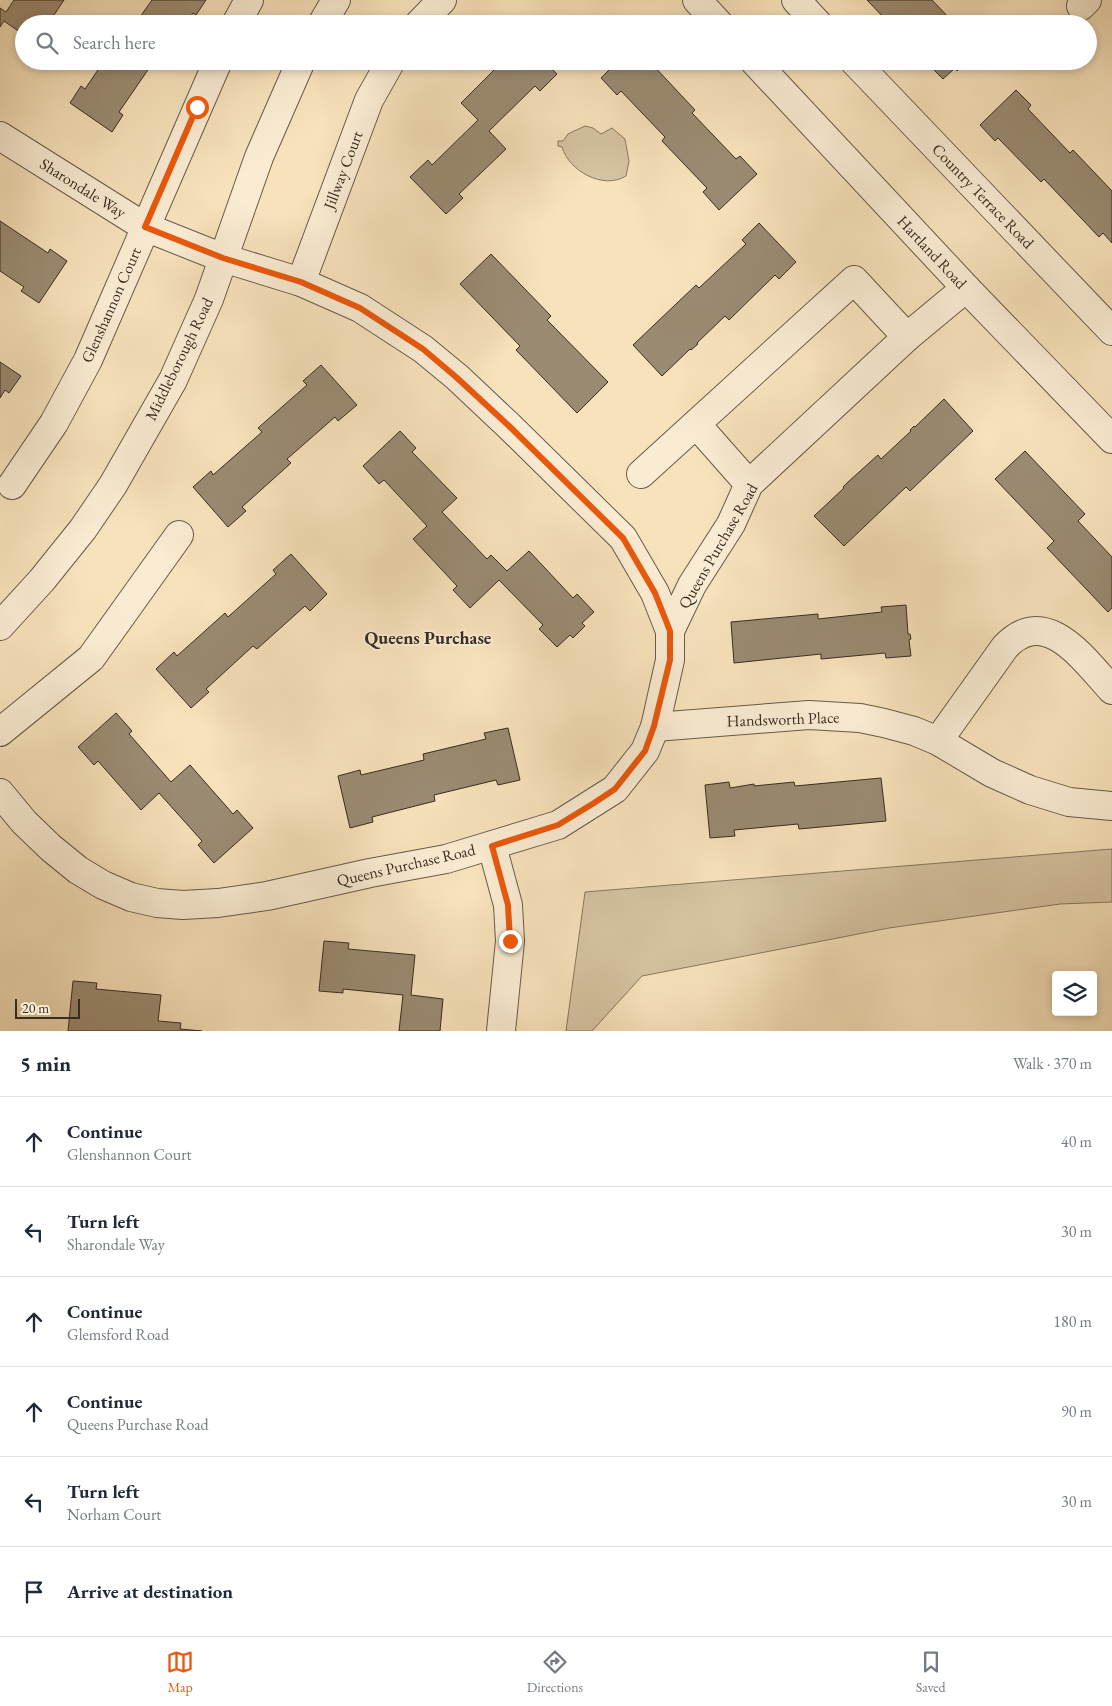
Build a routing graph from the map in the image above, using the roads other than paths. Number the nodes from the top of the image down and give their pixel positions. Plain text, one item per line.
1 (249, 0) edge
2 (336, 0) edge
3 (442, 0) edge
4 (697, 0) edge
5 (796, 0) edge
6 (241, 15) edge
7 (327, 15) edge
8 (428, 15) edge
9 (711, 15) edge
10 (810, 15) edge
11 (214, 70) edge
12 (296, 70) edge
13 (386, 70) edge
14 (762, 70) edge
15 (863, 70) edge
16 (0, 136) edge
17 (145, 227) junction
18 (223, 258) junction
19 (301, 282) junction
20 (966, 288) junction
21 (1112, 331) edge
22 (907, 337) junction
23 (696, 424) junction
24 (1110, 433) edge
25 (640, 474) dead end
26 (749, 484) junction
27 (12, 485) dead end
28 (179, 535) dead end
29 (0, 626) edge
30 (670, 631) junction
31 (1112, 690) edge
32 (654, 726) junction
33 (0, 732) edge
34 (938, 741) junction
35 (0, 793) edge
36 (1112, 806) edge
37 (492, 846) junction
38 (501, 1031) edge

1 - 6 street
2 - 7 street
3 - 8 street
4 - 9 street
5 - 10 street
11 - 17 street, Glenshannon Court
12 - 18 street, Middleborough Road
13 - 19 street, Jillway Court
14 - 20 street, Hartland Road
15 - 21 street, Country Terrace Road
16 - 17 street, Sharondale Way
17 - 18 street, Sharondale Way
17 - 27 street, Glenshannon Court
18 - 19 street, Sharondale Way
18 - 29 street, Middleborough Road
19 - 30 street, Sharondale Way
20 - 22 street, Queens Purchase Road
20 - 24 street, Hartland Road
22 - 23 street
22 - 26 street, Queens Purchase Road
23 - 25 street
23 - 26 street
26 - 30 street, Queens Purchase Road
28 - 33 street
30 - 32 street, Queens Purchase Road
31 - 34 street
32 - 34 street, Handsworth Place
32 - 37 street, Queens Purchase Road
34 - 36 street, Handsworth Place
35 - 37 street, Queens Purchase Road
37 - 38 street

